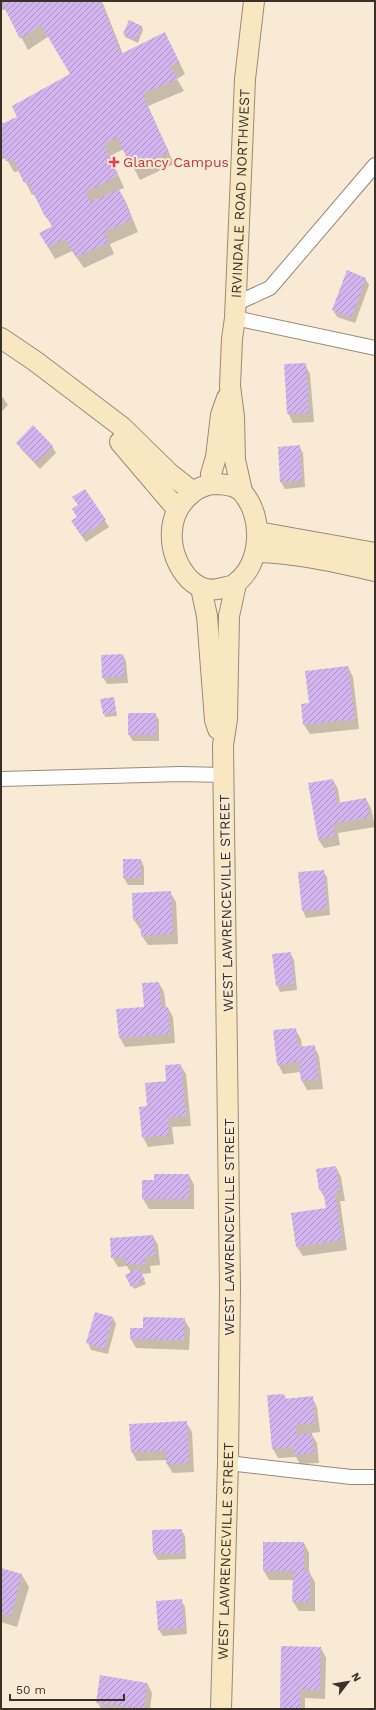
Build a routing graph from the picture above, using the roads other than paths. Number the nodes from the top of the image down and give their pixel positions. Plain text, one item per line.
1 (254, 1) edge
2 (375, 165) edge
3 (235, 311) junction
4 (1, 338) edge
5 (375, 348) edge
6 (230, 386) junction
7 (87, 401) junction
8 (211, 484) junction
9 (242, 491) junction
10 (193, 492) junction
11 (177, 509) junction
12 (258, 532) junction
13 (256, 552) junction
14 (375, 553) edge
15 (375, 571) edge
16 (236, 584) junction
17 (201, 588) junction
18 (223, 745) junction
19 (224, 775) junction
20 (1, 779) edge
21 (228, 1463) junction
22 (375, 1477) edge
23 (221, 1709) edge

1 - 3 street, IRVINDALE ROAD NORTHWEST
2 - 3 street
3 - 5 street
3 - 6 street, IRVINDALE ROAD NORTHWEST
4 - 7 street
6 - 8 street, IRVINDALE ROAD NORTHWEST
6 - 9 street, IRVINDALE ROAD NORTHWEST
7 - 10 street
7 - 11 street
8 - 9 street
8 - 10 street
9 - 12 street
10 - 11 street
11 - 17 street
12 - 13 street
12 - 14 street
13 - 15 street
13 - 16 street
16 - 17 street
16 - 18 street, WEST LAWRENCEVILLE STREET
17 - 18 street, WEST LAWRENCEVILLE STREET
18 - 19 street, WEST LAWRENCEVILLE STREET
19 - 20 street
19 - 21 street, WEST LAWRENCEVILLE STREET
21 - 22 street
21 - 23 street, WEST LAWRENCEVILLE STREET

